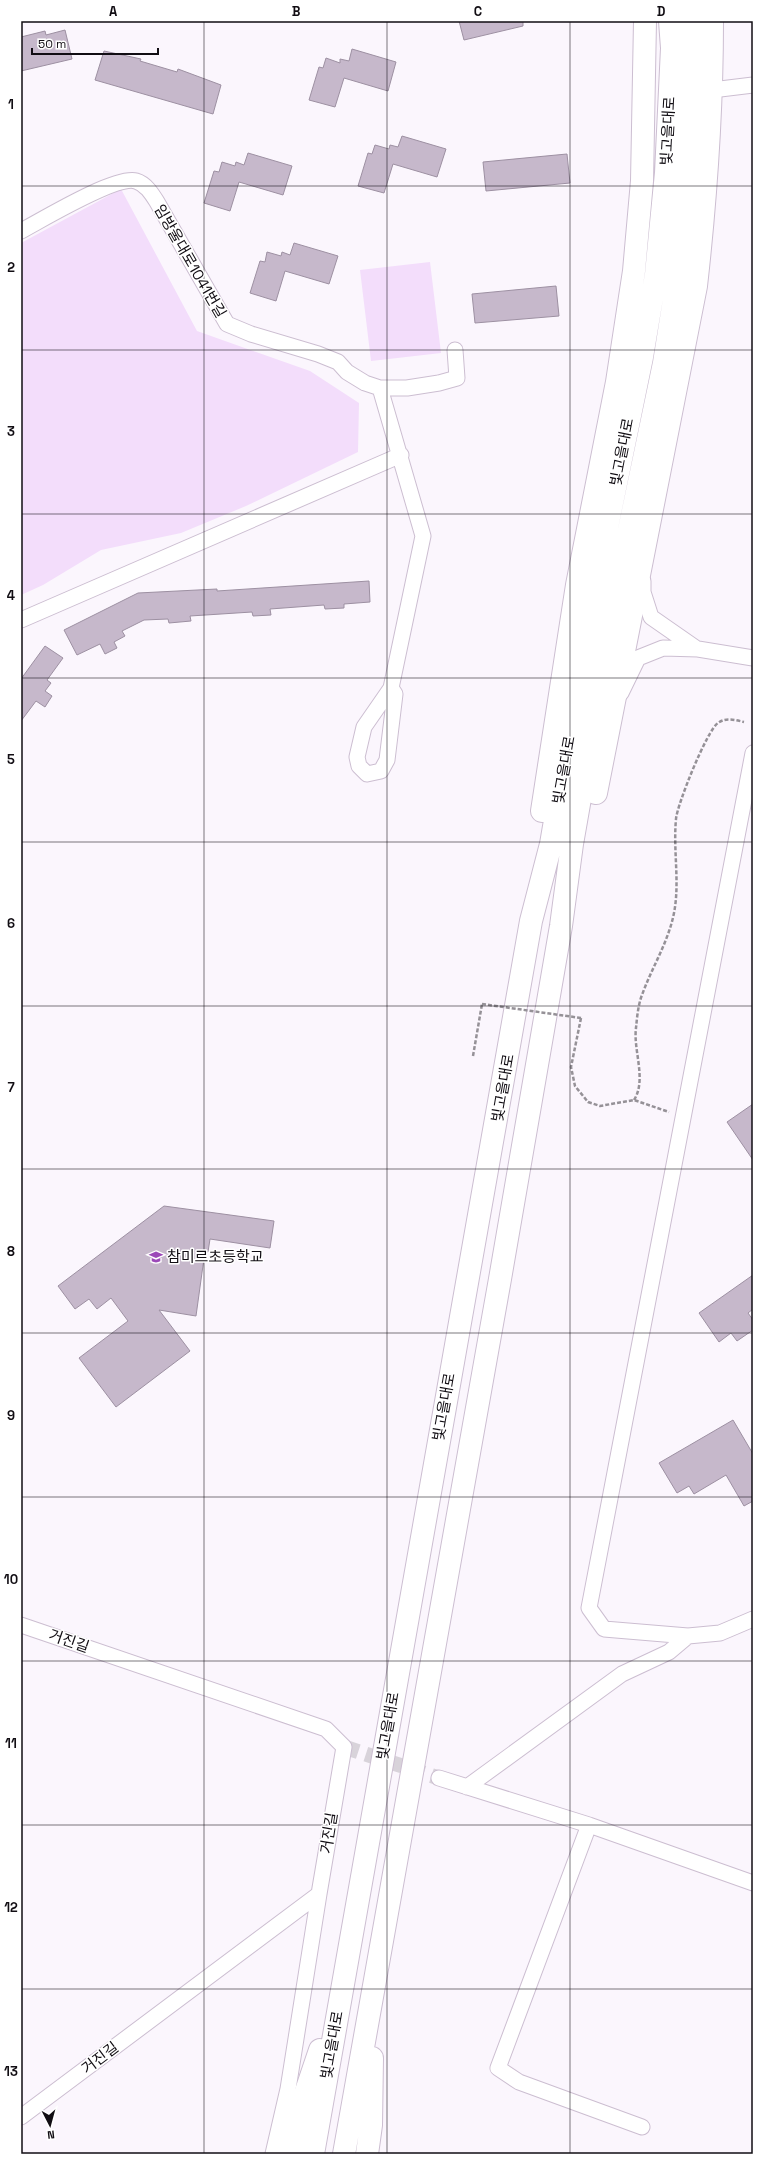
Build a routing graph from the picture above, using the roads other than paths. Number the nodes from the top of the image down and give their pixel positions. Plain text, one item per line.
1 (645, 21) edge
2 (670, 21) edge
3 (692, 21) edge
4 (712, 21) edge
5 (753, 85) edge
6 (712, 90) junction
7 (21, 231) edge
8 (455, 350) dead end
9 (380, 388) junction
10 (401, 455) junction
11 (644, 543) junction
12 (21, 620) edge
13 (698, 649) junction
14 (753, 658) edge
15 (391, 688) junction
16 (611, 713) junction
17 (753, 753) edge
18 (531, 921) junction
19 (561, 926) junction
20 (753, 1618) edge
21 (21, 1625) edge
22 (688, 1636) junction
23 (439, 1778) tunnel mouth
24 (468, 1787) junction
25 (589, 1825) junction
26 (753, 1883) edge
27 (319, 1894) junction
28 (342, 1989) junction
29 (373, 1992) junction
30 (21, 2117) edge
31 (642, 2127) dead end
32 (273, 2154) edge
33 (291, 2154) edge
34 (313, 2154) edge
35 (344, 2154) edge
36 (367, 2154) edge

1 - 18 main road
2 - 18 main road, 빛고을대로
3 - 19 main road, 빛고을대로
4 - 6 main road
5 - 6 street
6 - 11 main road
7 - 9 street, 임방울대로1041번길
8 - 9 street, 임방울대로1041번길
9 - 10 street
10 - 12 street
10 - 15 street
11 - 13 street
11 - 16 main road
13 - 14 street
13 - 16 street
15 - 15 street
16 - 19 main road
17 - 22 street
18 - 28 main road, 빛고을대로
19 - 29 main road, 빛고을대로
20 - 22 street
21 - 27 street, 거진길
22 - 24 street
23 - 24 street
24 - 25 street
25 - 26 street
25 - 31 street
27 - 30 street, 거진길
27 - 32 street
28 - 33 main road
28 - 34 main road, 빛고을대로
29 - 35 main road, 빛고을대로
29 - 36 main road

